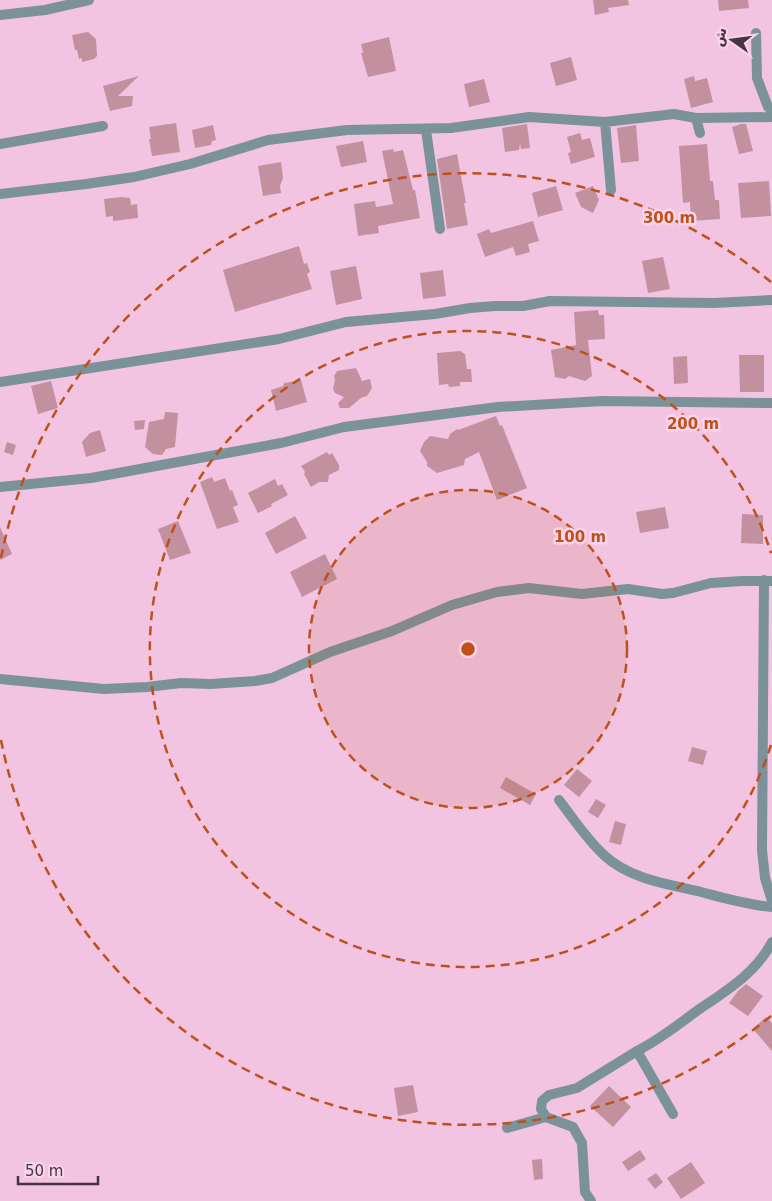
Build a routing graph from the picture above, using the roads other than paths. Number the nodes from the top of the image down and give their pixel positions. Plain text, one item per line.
1 (89, 0) edge
2 (0, 14) edge
3 (756, 33) dead end
4 (772, 110) edge
5 (772, 117) edge
6 (696, 118) junction
7 (605, 122) junction
8 (103, 126) dead end
9 (426, 130) junction
10 (700, 133) dead end
11 (0, 144) edge
12 (611, 190) dead end
13 (0, 194) edge
14 (440, 229) dead end
15 (772, 300) edge
16 (0, 382) edge
17 (772, 403) edge
18 (0, 487) edge
19 (768, 580) edge
20 (0, 679) edge
21 (559, 800) dead end
22 (772, 901) edge
23 (772, 907) edge
24 (772, 942) edge
25 (637, 1051) junction
26 (673, 1114) dead end
27 (546, 1117) junction
28 (507, 1128) dead end
29 (591, 1201) edge

1 - 2 street
3 - 4 street
5 - 6 street
6 - 7 street
6 - 10 street
7 - 9 street
7 - 12 street
8 - 11 street
9 - 13 street
9 - 14 street
15 - 16 street
17 - 18 street
19 - 20 street
19 - 22 street
21 - 23 street
24 - 25 street
25 - 26 street
25 - 27 street
27 - 28 street
27 - 29 street

